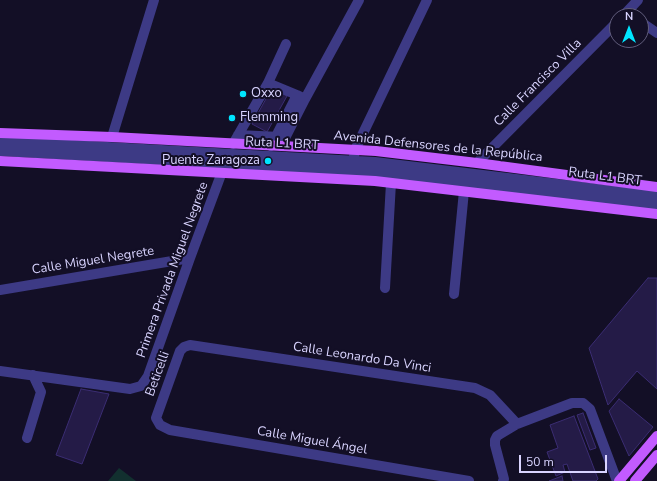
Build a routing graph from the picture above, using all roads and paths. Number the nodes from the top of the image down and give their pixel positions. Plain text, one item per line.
1 (154, 0) edge
2 (359, 0) edge
3 (427, 0) edge
4 (609, 30) edge
5 (286, 44) dead end
6 (268, 83) junction
7 (301, 97) junction
8 (0, 132) edge
9 (112, 137) junction
10 (236, 140) junction
11 (0, 141) edge
12 (278, 142) junction
13 (355, 150) junction
14 (0, 151) edge
15 (0, 161) edge
16 (478, 163) junction
17 (353, 170) junction
18 (222, 172) junction
19 (391, 183) junction
20 (657, 186) edge
21 (464, 191) junction
22 (657, 196) edge
23 (657, 206) edge
24 (657, 214) edge
25 (190, 258) junction
26 (385, 288) dead end
27 (0, 290) edge
28 (454, 294) dead end
29 (190, 345) joint
30 (0, 371) edge
31 (33, 375) junction
32 (156, 418) joint
33 (517, 424) junction
34 (657, 436) edge
35 (27, 438) dead end
36 (657, 455) edge
37 (657, 459) edge
38 (637, 460) junction
39 (468, 481) edge
40 (503, 481) edge
41 (618, 481) edge
42 (635, 481) edge

1 - 9 street
2 - 7 street
3 - 13 street
4 - 16 street, Calle Francisco Villa
5 - 6 street
6 - 7 street
6 - 10 street
7 - 12 street
8 - 9 main road, Avenida Defensores de la República
9 - 10 main road, Avenida Defensores de la República
10 - 12 main road, Avenida Defensores de la República
11 - 17 street, Ruta L1 BRT
12 - 13 main road, Avenida Defensores de la República
13 - 16 main road, Avenida Defensores de la República
13 - 17 street
14 - 17 street, Ruta L1 BRT
15 - 18 main road
16 - 20 main road, Avenida Defensores de la República
17 - 18 main road
17 - 19 main road
17 - 22 street, Ruta L1 BRT
17 - 23 street, Ruta L1 BRT
18 - 25 street, Primera Privada Miguel Negrete
19 - 21 main road
19 - 26 street
21 - 24 main road
21 - 28 street
25 - 27 street, Calle Miguel Negrete
25 - 31 street, Primera Privada Miguel Negrete
29 - 32 street, Beticelli
29 - 33 street, Calle Leonardo Da Vinci
30 - 31 street
31 - 35 street
32 - 39 street, Calle Miguel Ángel
33 - 40 street
33 - 41 street
34 - 38 main road
36 - 42 main road, bridge
37 - 38 main road
38 - 41 main road

